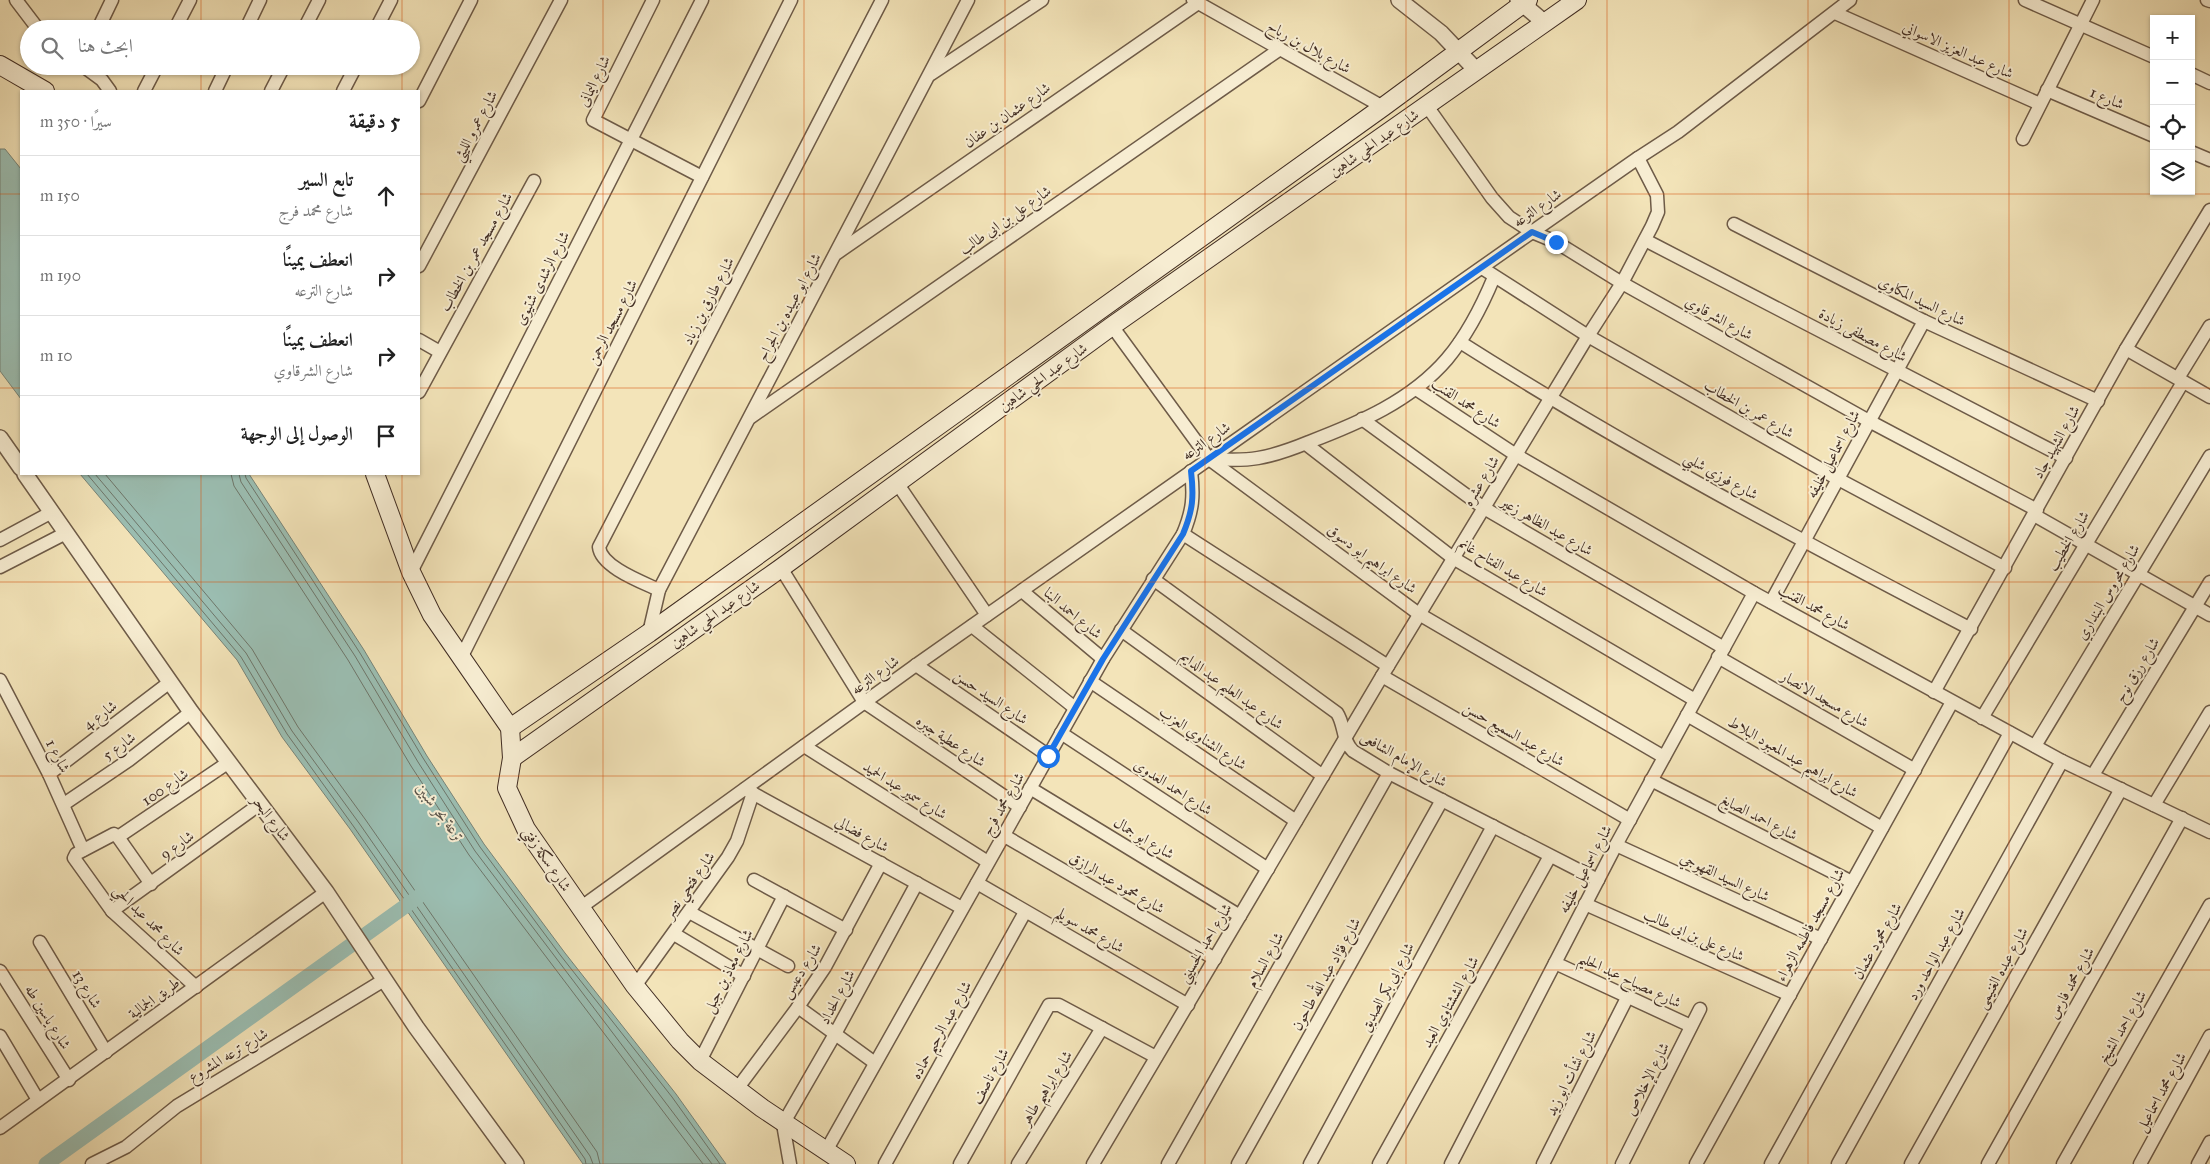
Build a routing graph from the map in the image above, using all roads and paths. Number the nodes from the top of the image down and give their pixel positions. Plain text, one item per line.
1 (112, 0) edge
2 (190, 0) edge
3 (260, 0) edge
4 (319, 0) edge
5 (391, 0) edge
6 (471, 0) edge
7 (560, 0) edge
8 (653, 0) edge
9 (702, 0) edge
10 (791, 0) edge
11 (882, 0) edge
12 (968, 0) edge
13 (1042, 0) edge
14 (1399, 0) edge
15 (1577, 0) edge
16 (1850, 0) edge
17 (2025, 0) edge
18 (2093, 0) edge
19 (1523, 1) edge
20 (19, 2) edge
21 (1196, 2) edge
22 (1835, 13) junction
23 (32, 20) edge
24 (102, 20) edge
25 (180, 20) edge
26 (250, 20) edge
27 (309, 20) edge
28 (381, 20) edge
29 (1545, 23) junction
30 (2081, 24) junction
31 (1280, 49) junction
32 (1459, 51) junction
33 (2150, 55) edge
34 (0, 65) edge
35 (1476, 70) junction
36 (95, 75) edge
37 (152, 75) edge
38 (223, 75) edge
39 (279, 75) edge
40 (351, 75) edge
41 (928, 75) junction
42 (2195, 76) edge
43 (2210, 83) edge
44 (43, 90) edge
45 (109, 90) edge
46 (144, 90) edge
47 (215, 90) edge
48 (272, 90) edge
49 (344, 90) edge
50 (2047, 90) junction
51 (420, 99) edge
52 (2040, 104) junction
53 (1427, 106) junction
54 (1383, 107) junction
55 (2150, 134) edge
56 (2023, 139) dead end
57 (630, 140) junction
58 (2195, 154) edge
59 (1638, 158) junction
60 (2210, 160) edge
61 (702, 177) junction
62 (534, 181) dead end
63 (2210, 210) edge
64 (1734, 224) dead end
65 (1532, 232) junction
66 (1645, 240) junction
67 (835, 255) junction
68 (420, 264) edge
69 (1482, 268) junction
70 (1494, 277) junction
71 (1622, 282) junction
72 (1924, 321) junction
73 (1112, 326) junction
74 (2210, 326) edge
75 (1588, 336) junction
76 (420, 341) edge
77 (1460, 342) junction
78 (2126, 349) junction
79 (440, 352) junction
80 (1896, 371) junction
81 (2180, 380) junction
82 (1416, 389) junction
83 (420, 390) edge
84 (2210, 397) edge
85 (1549, 399) junction
86 (2098, 401) junction
87 (749, 418) junction
88 (1362, 420) junction
89 (1869, 421) junction
90 (0, 438) edge
91 (1306, 444) junction
92 (1516, 454) junction
93 (2210, 456) edge
94 (1209, 458) junction
95 (2066, 458) junction
96 (20, 467) edge
97 (1191, 471) junction
98 (26, 475) edge
99 (375, 475) edge
100 (1838, 479) junction
101 (897, 483) junction
102 (1484, 508) junction
103 (52, 512) junction
104 (2035, 513) junction
105 (66, 533) junction
106 (1183, 534) junction
107 (0, 540) edge
108 (1804, 542) junction
109 (2085, 545) junction
110 (1453, 558) junction
111 (0, 567) edge
112 (781, 568) junction
113 (2004, 568) junction
114 (411, 572) junction
115 (2138, 574) junction
116 (1153, 579) junction
117 (2210, 582) edge
118 (659, 590) junction
119 (1022, 591) junction
120 (1754, 593) junction
121 (1772, 602) junction
122 (2195, 606) junction
123 (1420, 614) junction
124 (2210, 615) edge
125 (987, 616) junction
126 (972, 626) junction
127 (1971, 629) junction
128 (1121, 630) junction
129 (649, 633) junction
130 (1721, 652) junction
131 (461, 658) junction
132 (1103, 659) junction
133 (916, 665) junction
134 (1385, 671) junction
135 (0, 680) edge
136 (1090, 681) junction
137 (170, 682) junction
138 (1934, 692) junction
139 (1695, 700) junction
140 (864, 702) junction
141 (1952, 702) junction
142 (1075, 708) junction
143 (191, 712) junction
144 (2210, 712) edge
145 (1687, 714) junction
146 (1982, 718) junction
147 (510, 728) junction
148 (1061, 733) junction
149 (2010, 733) junction
150 (1345, 739) junction
151 (804, 746) junction
152 (2035, 746) junction
153 (1048, 756) junction
154 (1664, 757) junction
155 (512, 758) junction
156 (2062, 760) junction
157 (229, 762) junction
158 (1915, 770) junction
159 (1389, 773) junction
160 (49, 774) junction
161 (2093, 775) junction
162 (1323, 776) junction
163 (1651, 780) junction
164 (1030, 788) junction
165 (2121, 788) junction
166 (749, 791) junction
167 (1442, 800) junction
168 (64, 804) junction
169 (260, 804) junction
170 (2154, 804) junction
171 (1020, 807) junction
172 (2182, 818) junction
173 (1630, 820) junction
174 (1296, 821) junction
175 (1493, 826) junction
176 (1882, 828) junction
177 (2210, 832) edge
178 (1003, 836) junction
179 (118, 837) junction
180 (1616, 845) junction
181 (83, 850) junction
182 (1550, 856) junction
183 (988, 862) junction
184 (881, 863) junction
185 (1268, 869) junction
186 (754, 880) dead end
187 (1598, 880) junction
188 (1852, 882) junction
189 (917, 883) junction
190 (977, 883) junction
191 (151, 884) junction
192 (326, 892) junction
193 (784, 896) junction
194 (1585, 904) junction
195 (2210, 905) edge
196 (580, 908) junction
197 (962, 908) junction
198 (112, 911) junction
199 (689, 912) junction
200 (1026, 912) junction
201 (1240, 916) junction
202 (846, 930) junction
203 (674, 934) junction
204 (1821, 939) junction
205 (40, 942) dead end
206 (758, 949) junction
207 (1215, 959) junction
208 (1555, 963) junction
209 (788, 966) dead end
210 (0, 971) edge
211 (744, 976) junction
212 (384, 980) junction
213 (635, 986) junction
214 (196, 987) junction
215 (1790, 995) junction
216 (1628, 996) junction
217 (1188, 1004) junction
218 (798, 1007) junction
219 (1700, 1009) dead end
220 (1691, 1026) junction
221 (1102, 1028) junction
222 (835, 1034) junction
223 (0, 1036) edge
224 (2210, 1036) edge
225 (106, 1052) junction
226 (1156, 1058) junction
227 (700, 1061) junction
228 (875, 1063) junction
229 (65, 1082) junction
230 (737, 1089) junction
231 (42, 1098) junction
232 (784, 1124) junction
233 (0, 1128) edge
234 (2210, 1142) edge
235 (826, 1151) junction
236 (514, 1163) edge
237 (92, 1164) edge
238 (790, 1164) edge
239 (846, 1164) edge
240 (885, 1164) edge
241 (960, 1164) edge
242 (1018, 1164) edge
243 (1093, 1164) edge
244 (1168, 1164) edge
245 (1238, 1164) edge
246 (1310, 1164) edge
247 (1379, 1164) edge
248 (1452, 1164) edge
249 (1543, 1164) edge
250 (1622, 1164) edge
251 (1696, 1164) edge
252 (1771, 1164) edge
253 (1838, 1164) edge
254 (1911, 1164) edge
255 (1988, 1164) edge
256 (2063, 1164) edge
257 (2140, 1164) edge
258 (2198, 1164) edge

1 - 24 street
2 - 25 street
3 - 26 street
4 - 27 street
5 - 28 street
6 - 51 street
7 - 68 street, شارع عمرو الليثي
8 - 57 street, شارع اليمانى
9 - 57 street, شارع الرشدى شتيوى
10 - 61 street, شارع مسجد الرحمن
11 - 118 street, شارع طارق بن زياد
12 - 41 street, شارع ابو عبيده بن الجراح
13 - 41 street
14 - 32 street
15 - 29 main road, شارع عبد الحي شاهين
16 - 22 street, شارع الترعه
17 - 30 street
18 - 30 street
19 - 29 street
19 - 32 main road, شارع عبد الحي شاهين
20 - 23 street
21 - 31 street, شارع بلال بن رباح
21 - 67 street, شارع عثمان بن عفان
22 - 52 street, شارع عبد العزيز الاسواني
22 - 59 street, شارع الترعه
29 - 35 main road, شارع عبد الحي شاهين
30 - 33 street
30 - 50 street
31 - 54 street, شارع بلال بن رباح
31 - 87 street, شارع على بن ابى طالب
32 - 35 street
32 - 54 main road, شارع عبد الحي شاهين
34 - 44 main road
35 - 53 main road, شارع عبد الحي شاهين
36 - 45 street
37 - 46 street
38 - 47 street
39 - 48 street
40 - 49 street
41 - 67 street, شارع ابو عبيده بن الجراح
42 - 43 street
50 - 52 street
50 - 55 street, شارع 1
52 - 56 street
53 - 65 street, شارع الشرقاوي
53 - 73 main road, شارع عبد الحي شاهين
54 - 129 main road, شارع عبد الحي شاهين
57 - 61 street, شارع اليمانى
57 - 114 street, شارع الرشدى شتيوى
58 - 60 street
59 - 65 street, شارع الترعه
59 - 66 street, شارع عشره
61 - 131 street, شارع مسجد الرحمن
62 - 79 street, شارع مسجد عمر بن الخطاب
63 - 78 street, شارع الشهيد جاد
64 - 72 street, شارع السيد المكاوي
65 - 69 street, شارع الترعه
65 - 71 street, شارع الشرقاوي
66 - 71 street, شارع عشره
66 - 80 street, شارع مصطفى زيادة
67 - 87 street, شارع ابو عبيده بن الجراح
69 - 70 street, شارع عمر بن الخطاب
69 - 94 street, شارع الترعه
70 - 75 street, شارع عمر بن الخطاب
70 - 77 street
71 - 75 street, شارع عشره
71 - 89 street, شارع الشرقاوي
72 - 80 street, شارع اسماعيل خليفه
72 - 86 street, شارع السيد المكاوي
73 - 94 street, شارع ابراهيم ابو دسوق
73 - 101 main road, شارع عبد الحي شاهين
74 - 81 street, شارع الخطيب
75 - 85 street, شارع عشره
75 - 100 street, شارع عمر بن الخطاب
76 - 79 street
77 - 82 street
77 - 85 street, شارع فوزي شلبي
78 - 81 street
78 - 86 street, شارع الشهيد جاد
79 - 83 street, شارع مسجد عمر بن الخطاب
80 - 89 street, شارع اسماعيل خليفه
80 - 95 street, شارع مصطفى زيادة
81 - 84 street
81 - 109 street, شارع الخطيب
82 - 88 street
82 - 92 street, شارع محمد القنب
85 - 92 street, شارع عشره
85 - 108 street, شارع فوزي شلبي
86 - 95 street, شارع الشهيد جاد
87 - 118 street, شارع ابو عبيده بن الجراح
88 - 91 street
88 - 102 street, شارع عبد الظاهر زعير
89 - 100 street, شارع اسماعيل خليفه
89 - 104 street, شارع الشرقاوي
90 - 96 street
91 - 94 street
91 - 110 street, شارع عبد الفتاح غانم
92 - 102 street, شارع عشره
92 - 120 street, شارع محمد القنب
93 - 115 street, شارع محروس البنداري
94 - 97 street, شارع الترعه
94 - 123 street, شارع ابراهيم ابو دسوق
95 - 104 street, شارع الشهيد جاد
97 - 106 street, شارع محمد فرج
97 - 119 street, شارع الترعه
98 - 103 street, شارع البحر
99 - 114 main road
100 - 108 street, شارع اسماعيل خليفه
100 - 113 street, شارع عمر بن الخطاب
101 - 112 main road, شارع عبد الحي شاهين
101 - 125 street
102 - 110 street, شارع عشره
102 - 130 street, شارع عبد الظاهر زعير
103 - 105 street, شارع البحر
103 - 107 street
104 - 109 street, شارع الشرقاوي
104 - 113 street, شارع الشهيد جاد
105 - 111 street
105 - 137 street, شارع البحر
106 - 116 street, شارع محمد فرج
106 - 134 street, شارع عبد السميع حسن
108 - 121 street, شارع اسماعيل خليفه
108 - 127 street, شارع فوزي شلبي
109 - 115 street, شارع الشرقاوي
109 - 146 street, شارع الخطيب
110 - 123 street, شارع عشره
110 - 139 street, شارع عبد الفتاح غانم
112 - 140 street
112 - 155 main road, شارع عبد الحي شاهين
113 - 127 street, شارع الشهيد جاد
114 - 131 main road
115 - 122 street, شارع الشرقاوي
115 - 152 street, شارع محروس البنداري
116 - 128 street, شارع محمد فرج
116 - 150 street, شارع الإمام الشافعى
117 - 122 street, شارع رزق نوح
118 - 129 street, شارع ابو عبيده بن الجراح
119 - 125 street, شارع الترعه
119 - 132 street, شارع احمد البنا
120 - 121 street, شارع محمد القنب
120 - 130 street, شارع اسماعيل خليفه
121 - 138 street, شارع محمد القنب
122 - 124 street, شارع الشرقاوي
122 - 161 street, شارع رزق نوح
123 - 134 street, شارع عشره
123 - 154 street, شارع ابراهيم ابو دسوق
125 - 126 street, شارع الترعه
126 - 133 street, شارع الترعه
126 - 142 street
127 - 138 street, شارع الشهيد جاد
128 - 132 street, شارع محمد فرج
128 - 162 street, شارع عبد العليم عبد الدايم
129 - 147 main road, شارع عبد الحي شاهين
130 - 139 street, شارع اسماعيل خليفه
130 - 158 street, شارع مسجد الانصار
131 - 147 main road
132 - 136 street, شارع محمد فرج
133 - 140 street, شارع الترعه
133 - 153 street, شارع السيد حسن
134 - 150 street, شارع عشره
134 - 173 street, شارع عبد السميع حسن
135 - 160 street, شارع 1
136 - 142 street, شارع محمد فرج
136 - 174 street, شارع الشناوي العزب
137 - 143 street, شارع البحر
137 - 160 street, شارع 4
138 - 141 street, شارع محمد القنب
139 - 145 street, شارع اسماعيل خليفه
140 - 151 street, شارع الترعه
140 - 171 street, شارع عطية جبره
141 - 146 street, شارع محمد القنب
141 - 158 street, شارع مسجد فاطمه الزهراء
142 - 148 street, شارع محمد فرج
143 - 157 street, شارع البحر
143 - 168 street, شارع 5
144 - 170 street
145 - 154 street, شارع اسماعيل خليفه
145 - 176 street, شارع ابراهيم عبد المعبود البلاط
146 - 149 street, شارع محمد القنب
147 - 155 main road, شارع سكة زفتي
148 - 153 street, شارع محمد فرج
148 - 185 street, شارع احمد العدوى
149 - 152 street, شارع محمد القنب
149 - 252 street, شارع محمود عثمان
150 - 159 street, شارع الإمام الشافعى
150 - 162 street, شارع احمد الحسيني
151 - 166 street, شارع الترعه
151 - 183 street, شارع سمير عبد الحميد
152 - 156 street, شارع محمد القنب
153 - 164 street, شارع محمد فرج
154 - 163 street, شارع اسماعيل خليفه
155 - 196 main road, شارع سكة زفتي
156 - 161 street, شارع محمد القنب
156 - 253 street, شارع عبد الواحد ورد
157 - 169 street, شارع البحر
157 - 179 street, شارع 100
158 - 176 street, شارع مسجد فاطمه الزهراء
159 - 167 street, شارع الإمام الشافعى
159 - 244 street, شارع السلام
160 - 168 street, شارع 1
161 - 165 street, شارع محمد القنب
162 - 174 street, شارع احمد الحسيني
163 - 173 street, شارع اسماعيل خليفه
163 - 188 street, شارع احمد الصايغ
164 - 171 street, شارع محمد فرج
164 - 201 street, شارع ابو جمال
165 - 170 street, شارع محمد القنب
165 - 254 street, شارع عبده الغنيمى
166 - 184 street, شارع فضالي
166 - 196 street, شارع الترعه
166 - 199 street, شارع فتحي نصر
167 - 175 street, شارع الإمام الشافعى
167 - 245 street, شارع فؤاد عبد الله طاحون
168 - 181 street, شارع 1
169 - 191 street, شارع 9
169 - 192 street, شارع البحر
170 - 172 street, شارع محمد القنب
171 - 178 street, شارع محمد فرج
172 - 177 street, شارع محمد القنب
172 - 255 street, شارع محمد فارس
173 - 180 street, شارع اسماعيل خليفه
174 - 185 street, شارع احمد الحسيني
175 - 182 street, شارع الإمام الشافعى
175 - 246 street, شارع ابى بكر الصديق
176 - 188 street, شارع مسجد فاطمه الزهراء
178 - 183 street, شارع محمد فرج
178 - 207 street, شارع محمود عبد الرازق
179 - 181 street
179 - 191 street
180 - 187 street, شارع اسماعيل خليفه
180 - 204 street, شارع السيد القهوجي
181 - 198 street, شارع محمد عبد الحي
182 - 187 street, شارع الإمام الشافعى
182 - 247 street, شارع الششتاوي العبد
183 - 190 street, شارع محمد فرج
184 - 189 street, شارع فضالي
184 - 202 street, شارع دعبس
185 - 201 street, شارع احمد الحسيني
186 - 193 street
187 - 194 street, شارع اسماعيل خليفه
188 - 204 street, شارع مسجد فاطمه الزهراء
189 - 197 street, شارع فضالي
189 - 222 street, شارع الحداد
190 - 197 street, شارع محمد فرج
190 - 200 street, شارع محمد سويلم
191 - 198 street, شارع 9
192 - 212 street, شارع البحر
192 - 214 street, طريق الجمالية
193 - 202 street
193 - 206 street, شارع معاذ بن جبل
194 - 208 street, شارع اسماعيل خليفه
194 - 215 street, شارع على بن ابى طالب
195 - 256 street, شارع احمد الشيخ
196 - 213 main road, شارع سكة زفتي
197 - 228 street, شارع محمد فرج
198 - 214 street, شارع محمد عبد الحي
199 - 203 street, شارع فتحي نصر
199 - 206 street
200 - 217 street, شارع محمد سويلم
200 - 240 street, شارع عبد الرحيم حماده
201 - 207 street, شارع احمد الحسيني
202 - 218 street, شارع دعبس
203 - 211 street
203 - 213 street, شارع فتحي نصر
204 - 215 street, شارع مسجد فاطمه الزهراء
205 - 225 street, شارع 13
206 - 209 street
206 - 211 street, شارع معاذ بن جبل
207 - 217 street, شارع احمد الحسيني
208 - 216 street, شارع مصباح عبد الحليم
208 - 248 street, شارع اسماعيل خليفه
210 - 229 street, شارع ياسين طه
211 - 227 street, شارع معاذ بن جبل
212 - 236 street, شارع البحر
212 - 237 street, شارع ترعه المشروع
213 - 227 main road, شارع سكة زفتي
214 - 225 street, طريق الجمالية
215 - 251 street, شارع مسجد فاطمه الزهراء
216 - 220 street, شارع مصباح عبد الحليم
216 - 249 street, شارع نشأت ابو زيد
217 - 226 street, شارع احمد الحسيني
218 - 222 street
218 - 230 street, شارع دعبس
219 - 220 street, شارع الإخلاص
220 - 250 street, شارع الإخلاص
221 - 226 street
221 - 241 street, شارع ناصف
221 - 242 street, شارع ابراهيم طاهر
222 - 228 street
222 - 232 street, شارع الحداد
223 - 231 street
224 - 257 street, شارع محمد اسماعيل
225 - 229 street, طريق الجمالية
226 - 243 street, شارع احمد الحسيني
227 - 230 main road, شارع سكة زفتي
228 - 235 street, شارع محمد فرج
229 - 231 street, طريق الجمالية
230 - 232 main road, شارع سكة زفتي
231 - 233 street, طريق الجمالية
232 - 235 main road, شارع سكة زفتي
232 - 238 street
234 - 258 street
235 - 239 main road, شارع سكة زفتي

